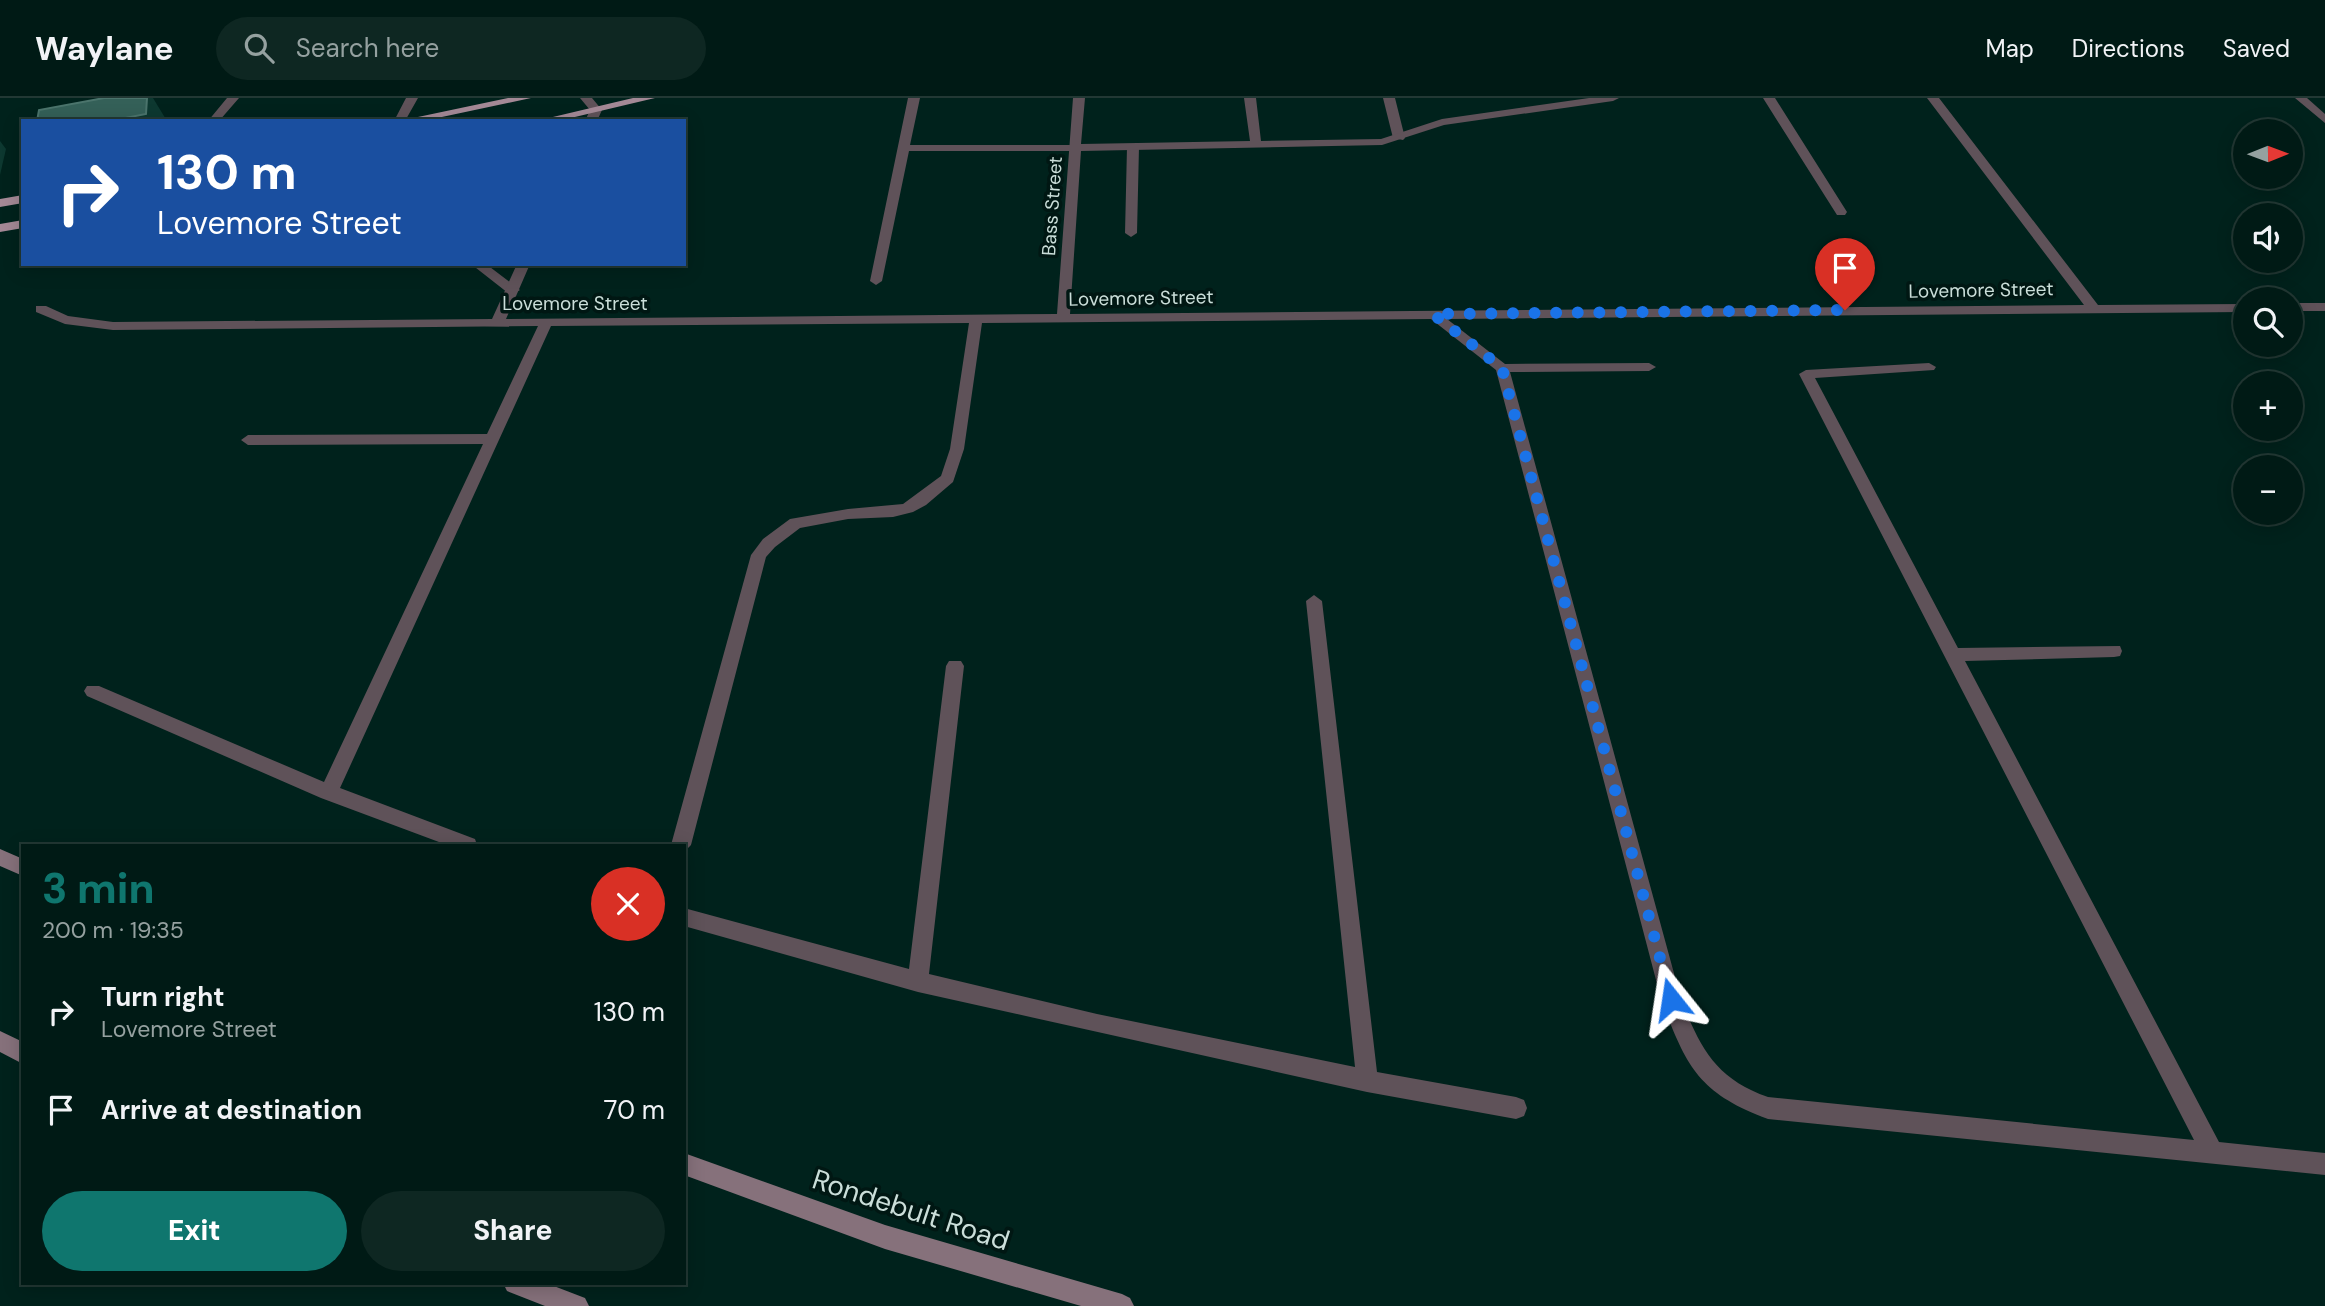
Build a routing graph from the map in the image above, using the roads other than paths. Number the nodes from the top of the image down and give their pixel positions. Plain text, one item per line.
1 (233, 98) edge
2 (412, 98) edge
3 (525, 98) edge
4 (586, 98) edge
5 (649, 98) edge
6 (914, 98) edge
7 (1079, 98) edge
8 (1250, 98) edge
9 (1389, 98) edge
10 (1613, 98) edge
11 (1769, 98) edge
12 (1933, 98) edge
13 (2301, 98) edge
14 (594, 115) edge
15 (215, 119) edge
16 (402, 119) edge
17 (412, 119) edge
18 (559, 119) edge
19 (2325, 120) edge
20 (1399, 138) junction
21 (1256, 146) junction
22 (1133, 147) junction
23 (904, 148) junction
24 (1075, 148) junction
25 (21, 199) edge
26 (0, 204) edge
27 (1841, 212) dead end
28 (21, 224) edge
29 (0, 228) edge
30 (1131, 233) dead end
31 (480, 266) edge
32 (523, 266) edge
33 (876, 281) dead end
34 (513, 290) junction
35 (2233, 307) edge
36 (2303, 307) edge
37 (2325, 307) edge
38 (2093, 308) junction
39 (41, 309) dead end
40 (1433, 314) junction
41 (1063, 318) junction
42 (976, 319) junction
43 (497, 323) junction
44 (546, 323) junction
45 (1649, 367) dead end
46 (1502, 368) junction
47 (1929, 368) dead end
48 (492, 439) junction
49 (248, 440) dead end
50 (1314, 601) dead end
51 (2114, 651) dead end
52 (1953, 655) junction
53 (955, 666) dead end
54 (93, 691) dead end
55 (328, 793) junction
56 (465, 844) edge
57 (681, 844) edge
58 (0, 856) edge
59 (21, 867) edge
60 (686, 918) edge
61 (918, 983) junction
62 (0, 1041) edge
63 (21, 1053) edge
64 (1367, 1082) junction
65 (1516, 1108) dead end
66 (2213, 1153) junction
67 (2325, 1164) edge
68 (686, 1165) edge
69 (520, 1285) edge
70 (577, 1306) edge
71 (1122, 1306) edge

1 - 15 street
2 - 16 street
3 - 17 main road
4 - 14 street
5 - 14 main road
6 - 23 street
7 - 24 street, Bass Street
8 - 21 street
9 - 20 street
10 - 20 street
11 - 27 street
12 - 38 street
13 - 19 street
14 - 18 main road
20 - 21 street
21 - 22 street
22 - 24 street
22 - 30 street
23 - 24 street
23 - 33 street
24 - 41 street, Bass Street
25 - 26 main road
28 - 29 main road
31 - 34 street
32 - 34 street
34 - 43 street
35 - 38 street, Lovemore Street
36 - 37 street
38 - 40 street, Lovemore Street
39 - 43 street, Lovemore Street
40 - 41 street, Lovemore Street
40 - 46 street
41 - 42 street, Lovemore Street
42 - 44 street, Lovemore Street
42 - 57 street
43 - 44 street, Lovemore Street
44 - 48 street
45 - 46 street
46 - 66 street
47 - 52 street
48 - 49 street
48 - 55 street
50 - 64 street
51 - 52 street
52 - 66 street
53 - 61 street
54 - 55 street
55 - 56 street
58 - 59 main road
60 - 61 street
61 - 64 street
62 - 63 main road
64 - 65 street
66 - 67 street
68 - 71 main road, Rondebult Road
69 - 70 main road

